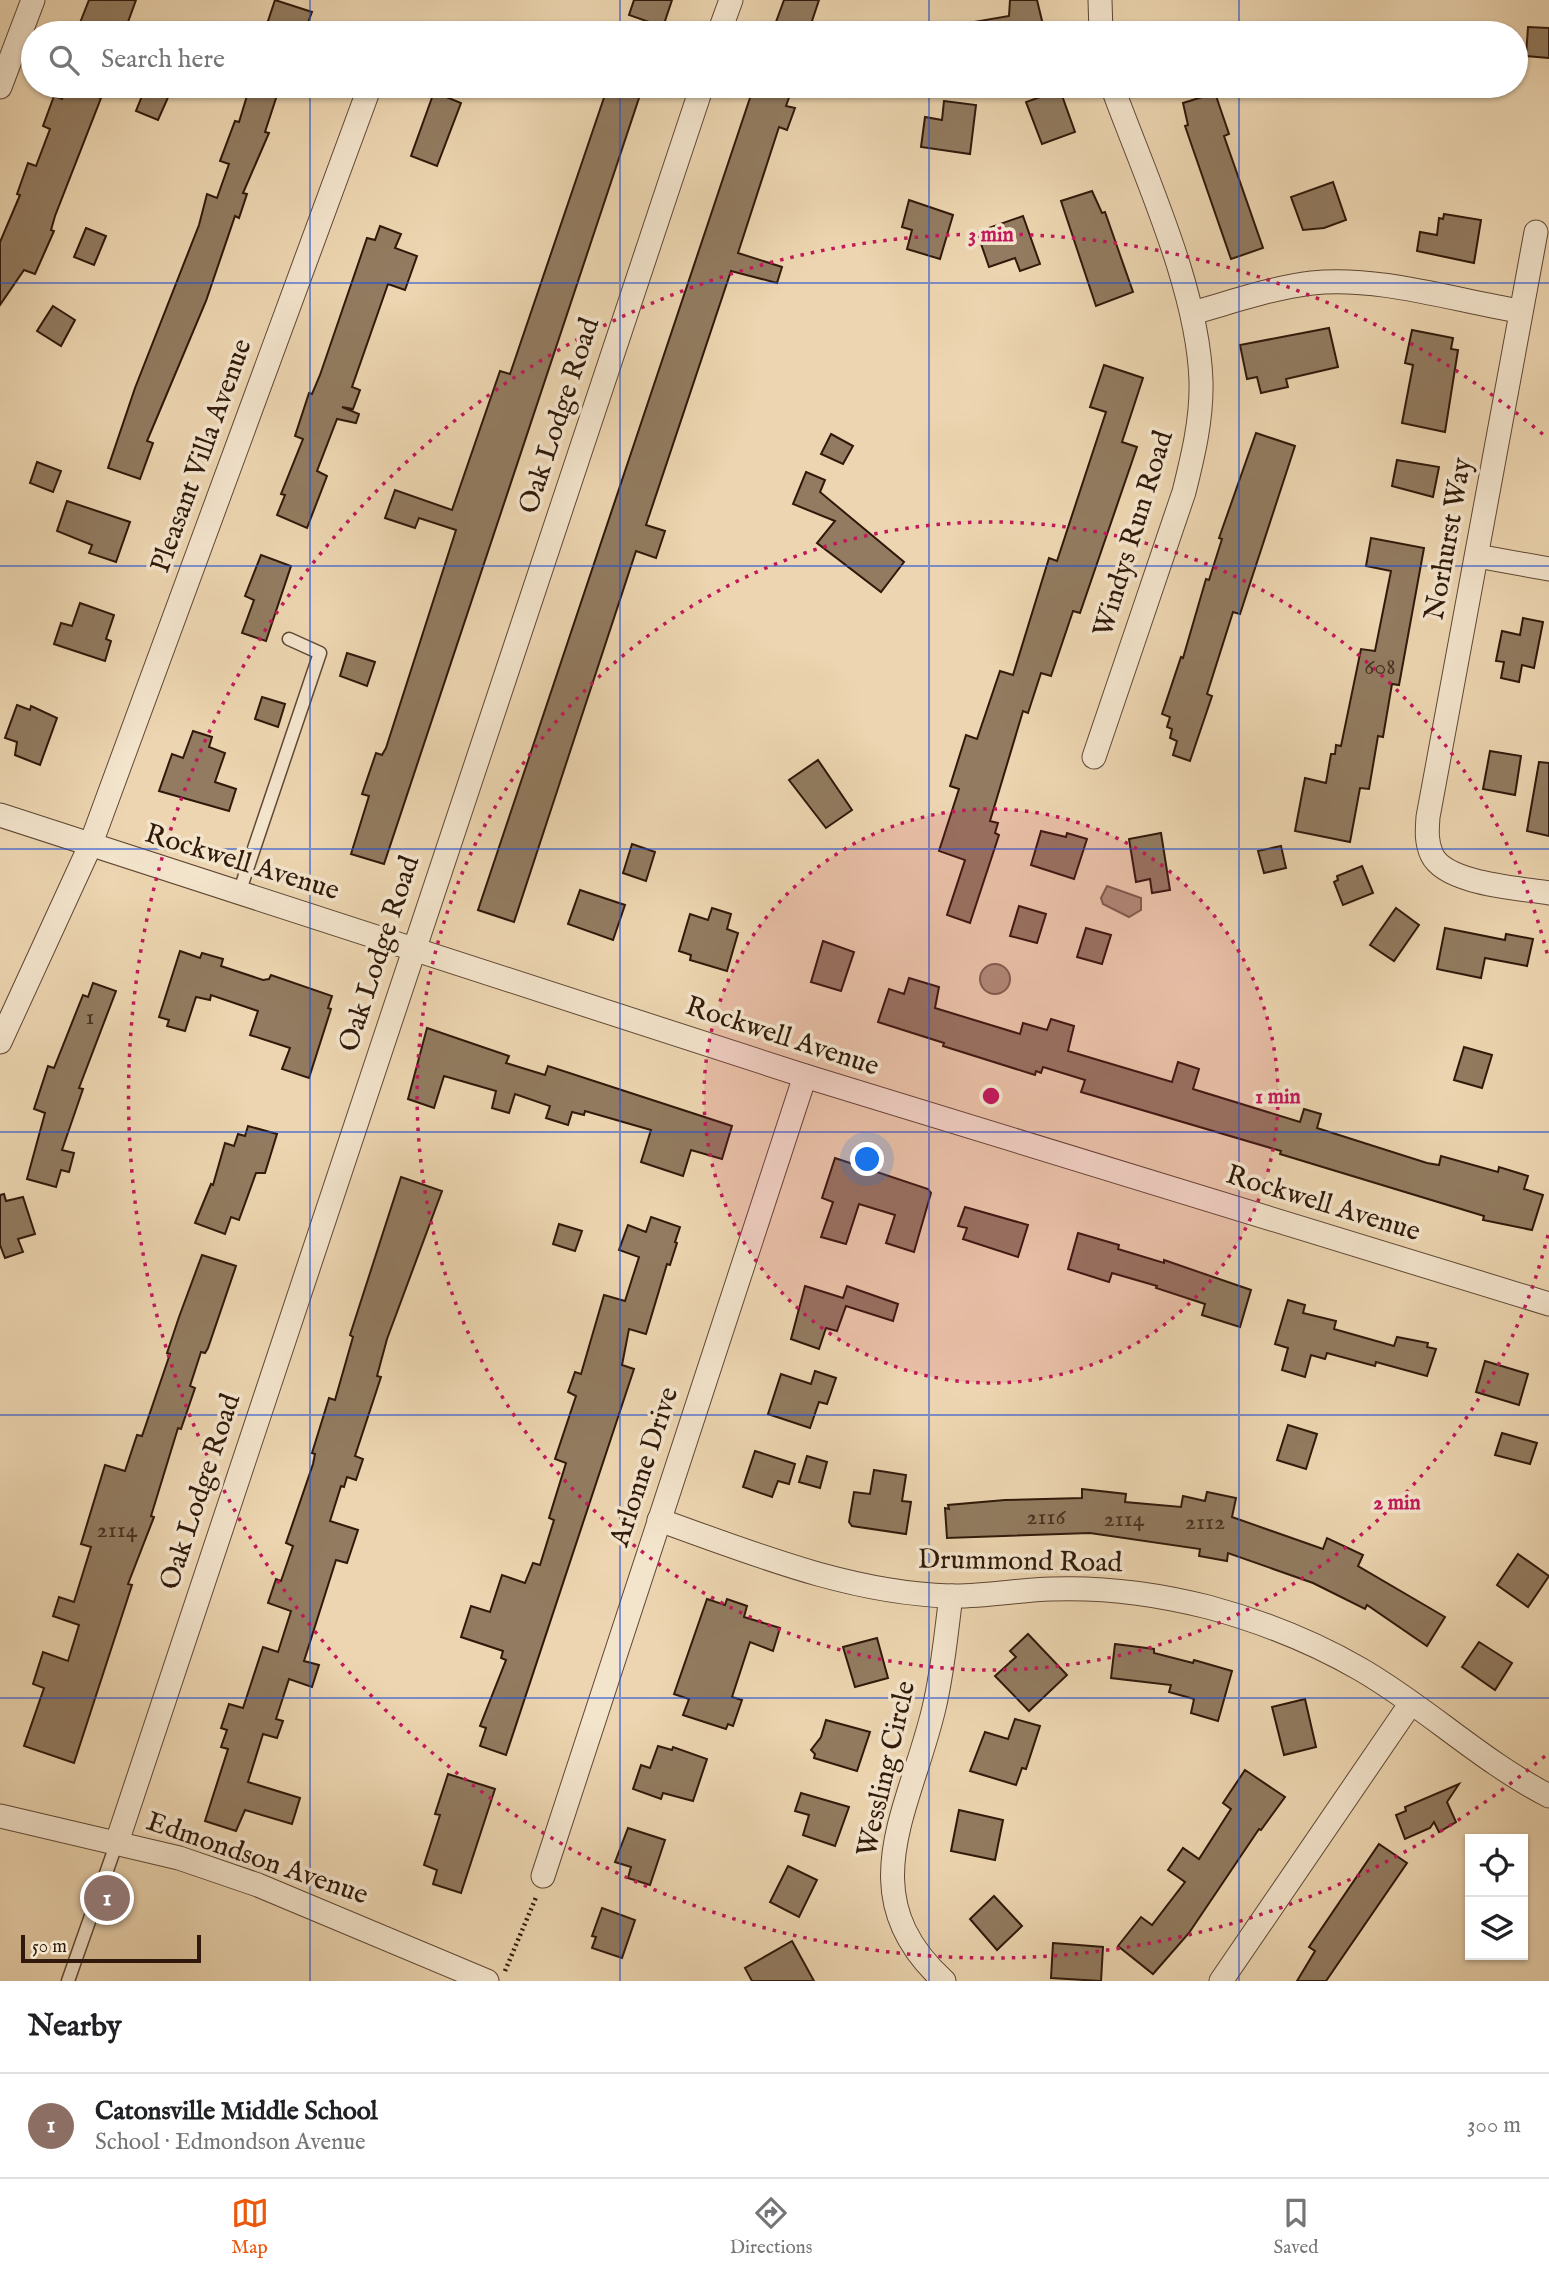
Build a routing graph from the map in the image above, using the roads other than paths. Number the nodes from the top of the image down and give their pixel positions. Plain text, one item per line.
1 (33, 0) edge
2 (730, 0) edge
3 (1100, 0) edge
4 (25, 21) edge
5 (723, 21) edge
6 (1101, 21) edge
7 (21, 32) edge
8 (0, 87) edge
9 (365, 98) edge
10 (698, 98) edge
11 (1116, 98) edge
12 (1536, 232) dead end
13 (1519, 311) junction
14 (1192, 313) junction
15 (1477, 556) junction
16 (1549, 569) edge
17 (289, 639) dead end
18 (1094, 757) dead end
19 (0, 815) edge
20 (90, 846) junction
21 (239, 893) junction
22 (1549, 893) edge
23 (414, 948) junction
24 (0, 1042) edge
25 (805, 1076) junction
26 (1549, 1304) edge
27 (659, 1520) junction
28 (951, 1596) junction
29 (1411, 1703) junction
30 (1549, 1796) edge
31 (0, 1815) edge
32 (117, 1842) junction
33 (543, 1876) road end
34 (68, 1981) edge
35 (487, 1981) edge
36 (944, 1981) edge
37 (1221, 1981) edge

1 - 4 street
2 - 5 street
3 - 6 street
7 - 8 street
9 - 20 street, Pleasant Villa Avenue
10 - 23 street, Oak Lodge Road
11 - 14 street, Windys Run Road
12 - 13 street, Norhurst Way
13 - 14 street
13 - 15 street, Norhurst Way
14 - 18 street, Windys Run Road
15 - 16 street
15 - 22 street, Norhurst Way
17 - 21 lane
19 - 20 street, Rockwell Avenue
20 - 21 street, Rockwell Avenue
20 - 24 street, Pleasant Villa Avenue
21 - 23 street, Rockwell Avenue
23 - 25 street, Rockwell Avenue
23 - 32 street, Oak Lodge Road
25 - 26 street, Rockwell Avenue
25 - 27 street, Arlonne Drive
27 - 28 street, Drummond Road
27 - 33 street, Arlonne Drive
28 - 29 street, Drummond Road
28 - 36 street, Wessling Circle
29 - 30 street, Drummond Road
29 - 37 street
31 - 32 street, Edmondson Avenue
32 - 34 lane
32 - 35 street, Edmondson Avenue

